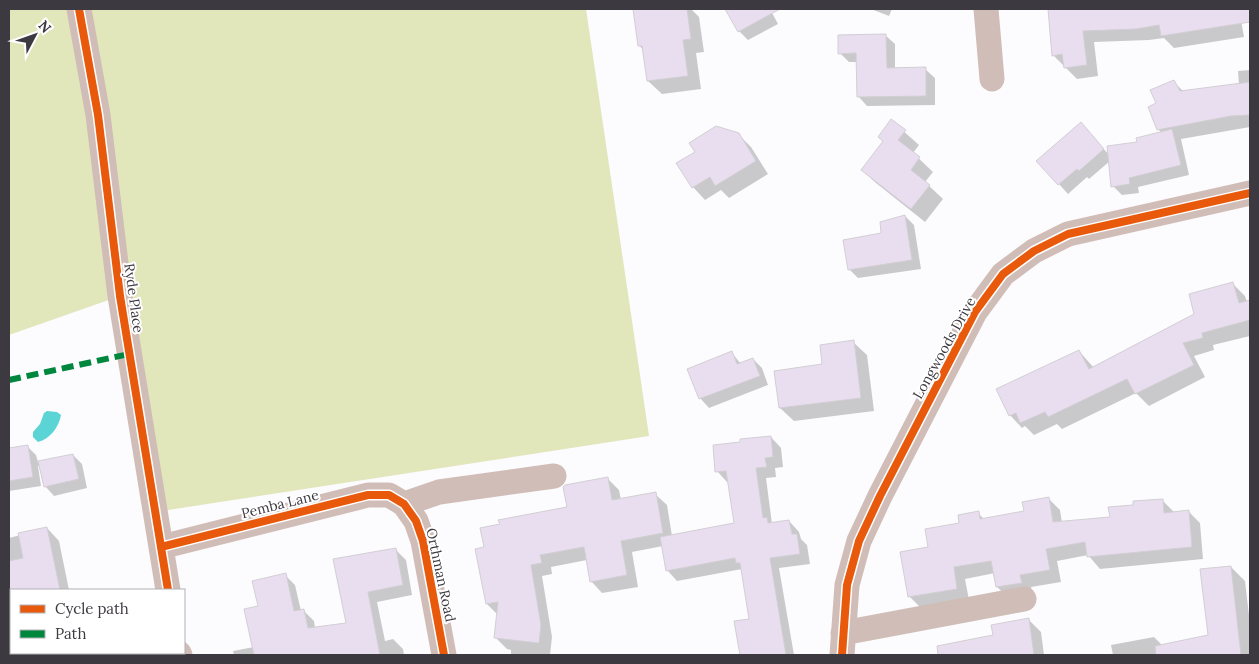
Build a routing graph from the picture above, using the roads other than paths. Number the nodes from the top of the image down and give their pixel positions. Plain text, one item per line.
1 (79, 9) edge
2 (986, 9) edge
3 (992, 80) dead end
4 (1250, 193) edge
5 (554, 476) dead end
6 (404, 504) junction
7 (161, 546) junction
8 (168, 589) edge
9 (1024, 599) dead end
10 (843, 644) edge
11 (444, 655) edge

1 - 7 street, Ryde Place
2 - 3 street
4 - 10 street, Longwoods Drive
5 - 6 street
6 - 7 street, Pemba Lane
6 - 11 street, Orthman Road
7 - 8 street, Ryde Place
9 - 10 street

